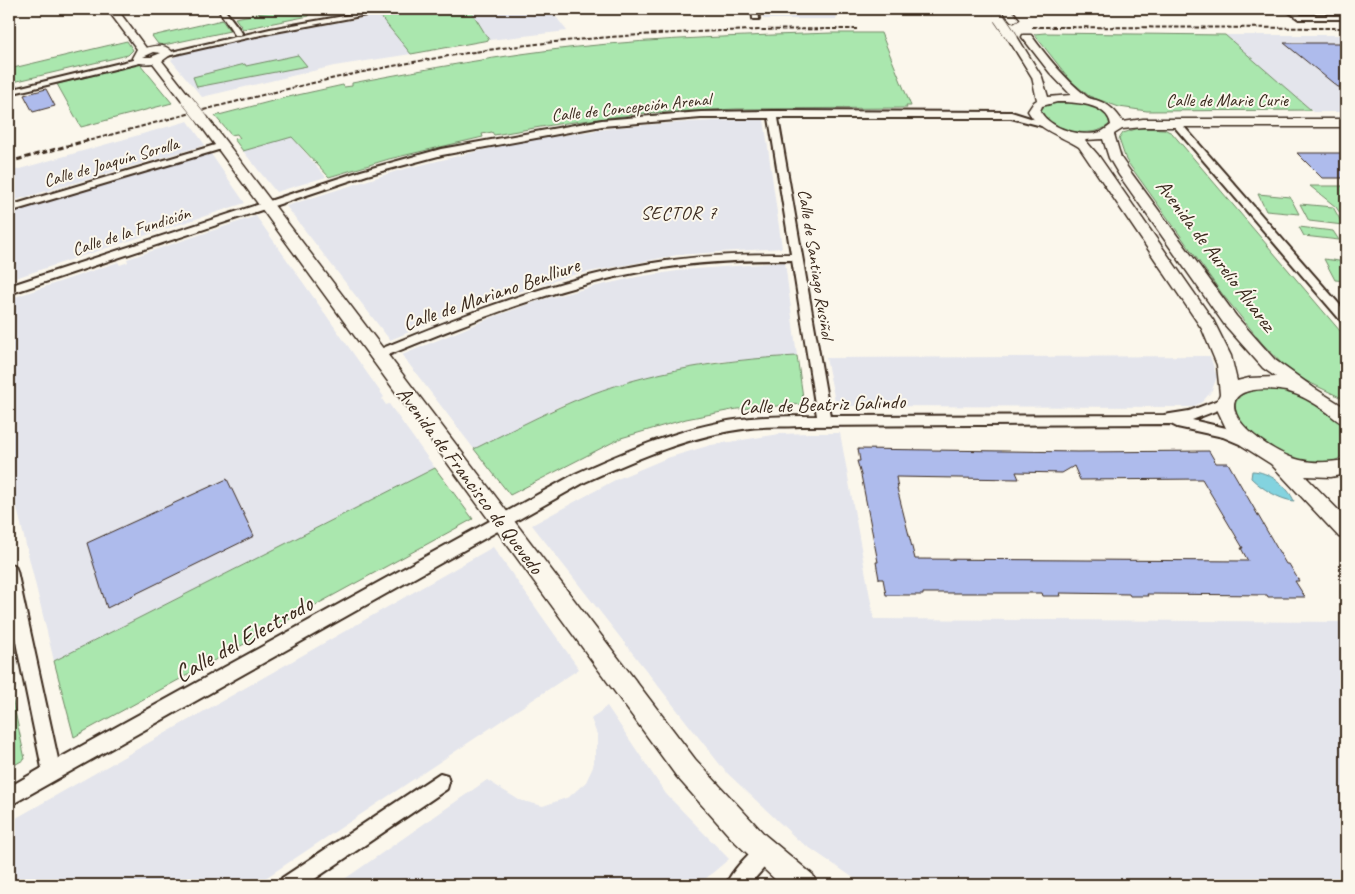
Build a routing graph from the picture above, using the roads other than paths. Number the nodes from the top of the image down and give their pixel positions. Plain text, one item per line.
1 (16, 9) edge
2 (112, 9) edge
3 (120, 9) edge
4 (221, 9) edge
5 (368, 9) edge
6 (395, 9) edge
7 (993, 9) edge
8 (1006, 9) edge
9 (1288, 9) edge
10 (9, 10) edge
11 (1346, 17) edge
12 (1020, 28) joint
13 (238, 33) junction
14 (160, 53) junction
15 (140, 56) junction
16 (9, 86) edge
17 (9, 92) edge
18 (1085, 101) junction
19 (1039, 104) junction
20 (1109, 111) junction
21 (773, 114) junction
22 (1011, 114) junction
23 (1346, 118) edge
24 (1042, 122) junction
25 (1176, 123) junction
26 (1346, 123) edge
27 (1112, 130) junction
28 (1062, 132) junction
29 (222, 146) junction
30 (265, 205) junction
31 (9, 209) edge
32 (797, 257) junction
33 (9, 290) edge
34 (1346, 319) edge
35 (377, 355) junction
36 (1306, 390) junction
37 (1227, 398) junction
38 (1338, 406) edge
39 (1346, 418) edge
40 (1164, 420) junction
41 (824, 421) junction
42 (1250, 443) junction
43 (1273, 458) junction
44 (1346, 467) edge
45 (501, 522) junction
46 (1346, 531) edge
47 (9, 571) edge
48 (52, 773) junction
49 (440, 782) dead end
50 (9, 796) edge
51 (764, 853) junction
52 (289, 885) edge
53 (736, 885) edge
54 (804, 885) edge

1 - 10 street
2 - 15 street
3 - 14 street, Avenida de Francisco de Quevedo
4 - 13 street
5 - 13 street
6 - 14 street
7 - 19 street, bridge
8 - 12 street
9 - 11 street
12 - 18 main road
13 - 14 street
14 - 15 street
14 - 29 street, Avenida de Francisco de Quevedo, bridge
15 - 16 street
15 - 17 street
18 - 19 street
18 - 20 main road
19 - 22 street, Calle de Concepción Arenal
19 - 24 main road
20 - 23 street, Calle de Marie Curie
20 - 27 street, Avenida de Aurelio Álvarez
21 - 22 street, Calle de Concepción Arenal
21 - 30 street, Calle de Concepción Arenal
21 - 32 street, Calle de Santiago Rusiñol
22 - 24 street, Calle de Concepción Arenal
24 - 28 main road
25 - 26 street, Calle de Marie Curie
25 - 27 street, Calle de Marie Curie
25 - 34 street
27 - 28 main road
27 - 36 street, Avenida de Aurelio Álvarez
28 - 37 street, Avenida de Aurelio Álvarez
29 - 30 street, Avenida de Francisco de Quevedo
29 - 31 street, Calle de Joaquín Sorolla
30 - 33 street, Calle de la Fundición
30 - 35 street, Avenida de Francisco de Quevedo
32 - 35 street, Calle de Mariano Benlliure
32 - 41 street, Calle de Santiago Rusiñol
35 - 45 street, Avenida de Francisco de Quevedo
36 - 37 street
36 - 38 street
37 - 40 street, Calle de Beatriz Galindo
37 - 42 street, Avenida de Aurelio Álvarez
38 - 39 street
40 - 41 street, Calle de Beatriz Galindo
40 - 42 street, Calle de Beatriz Galindo
41 - 45 street, Calle de Beatriz Galindo
42 - 43 street, Avenida de Aurelio Álvarez
43 - 44 street
43 - 46 street
45 - 48 street, Calle del Electrodo
45 - 51 street, Avenida de Francisco de Quevedo
47 - 48 street
48 - 50 street, Calle del Electrodo
49 - 52 street
51 - 53 street
51 - 54 street, Avenida de Francisco de Quevedo

